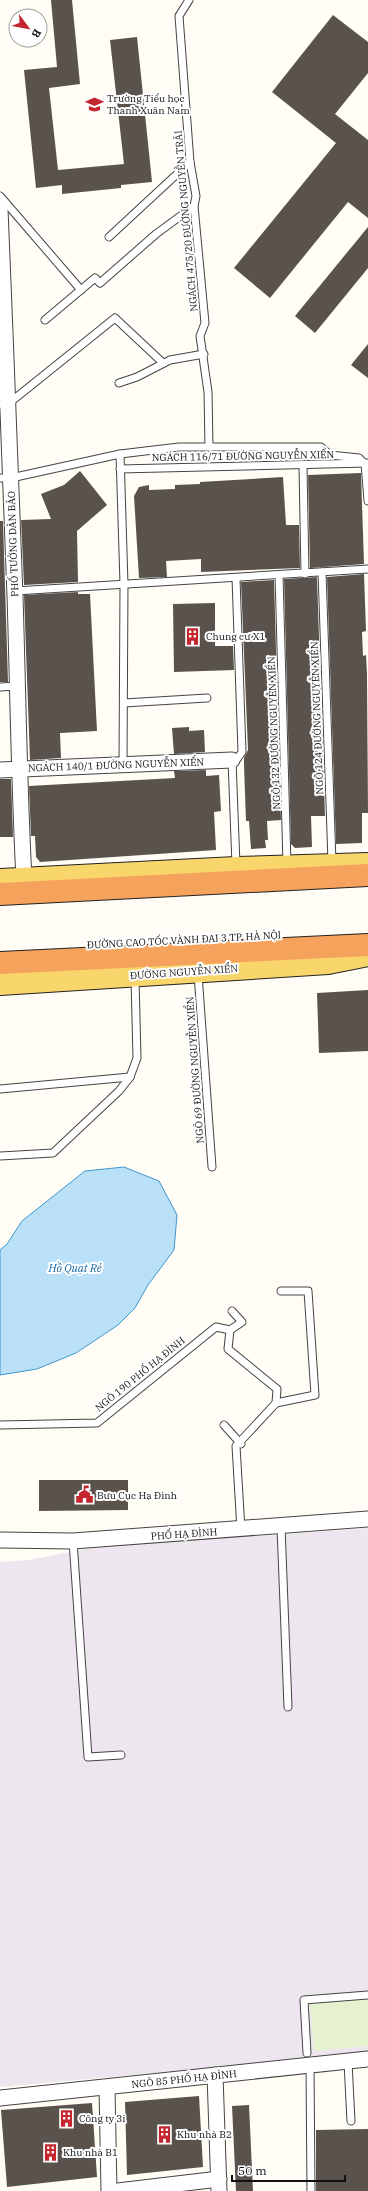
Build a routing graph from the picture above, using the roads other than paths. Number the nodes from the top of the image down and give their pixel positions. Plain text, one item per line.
1 (189, 0) edge
2 (190, 162) junction
3 (0, 196) edge
4 (194, 206) junction
5 (0, 209) edge
6 (108, 238) dead end
7 (81, 290) junction
8 (45, 320) dead end
9 (204, 354) junction
10 (163, 363) junction
11 (119, 383) dead end
12 (4, 404) edge
13 (209, 447) junction
14 (120, 454) junction
15 (367, 464) edge
16 (303, 466) junction
17 (120, 469) junction
18 (6, 478) edge
19 (368, 501) edge
20 (368, 569) edge
21 (322, 572) junction
22 (305, 574) junction
23 (279, 575) junction
24 (236, 578) junction
25 (124, 584) junction
26 (15, 591) junction
27 (0, 686) edge
28 (18, 686) junction
29 (207, 698) dead end
30 (124, 703) junction
31 (232, 760) junction
32 (123, 766) junction
33 (18, 769) junction
34 (0, 770) edge
35 (332, 864) junction
36 (368, 864) edge
37 (287, 866) junction
38 (236, 868) junction
39 (368, 875) edge
40 (0, 880) edge
41 (368, 884) edge
42 (30, 886) junction
43 (368, 890) edge
44 (0, 894) edge
45 (0, 901) edge
46 (0, 908) edge
47 (368, 930) edge
48 (368, 946) edge
49 (0, 949) edge
50 (368, 955) edge
51 (0, 963) edge
52 (198, 971) junction
53 (135, 976) junction
54 (0, 984) edge
55 (130, 1077) junction
56 (0, 1089) edge
57 (0, 1156) edge
58 (212, 1167) dead end
59 (281, 1292) dead end
60 (232, 1311) dead end
61 (230, 1330) junction
62 (276, 1403) junction
63 (0, 1425) edge
64 (224, 1425) dead end
65 (241, 1444) junction
66 (368, 1519) edge
67 (281, 1527) junction
68 (241, 1530) junction
69 (0, 1540) edge
70 (73, 1541) junction
71 (288, 1707) dead end
72 (121, 1755) dead end
73 (368, 1995) edge
74 (308, 2059) junction
75 (368, 2060) edge
76 (348, 2062) junction
77 (215, 2075) junction
78 (107, 2088) junction
79 (0, 2098) edge
80 (351, 2121) dead end
81 (219, 2185) edge
82 (109, 2191) edge
83 (118, 2191) edge
84 (311, 2191) edge

1 - 2 lane, NGÁCH 475/20 ĐƯỜNG NGUYỄN TRÃI
2 - 4 lane, NGÁCH 475/20 ĐƯỜNG NGUYỄN TRÃI
2 - 6 lane
3 - 7 lane
4 - 7 lane
4 - 9 lane, NGÁCH 475/20 ĐƯỜNG NGUYỄN TRÃI
5 - 12 street, PHỐ TƯỞNG DÂN BẢO
7 - 8 lane
9 - 10 lane
9 - 13 lane, NGÁCH 475/20 ĐƯỜNG NGUYỄN TRÃI
10 - 11 lane
10 - 12 lane
12 - 18 street, PHỐ TƯỞNG DÂN BẢO
13 - 14 lane
13 - 15 lane
14 - 17 lane
14 - 18 lane
15 - 16 lane, NGÁCH 116/71 ĐƯỜNG NGUYỄN XIỂN
15 - 19 lane
16 - 17 lane, NGÁCH 116/71 ĐƯỜNG NGUYỄN XIỂN
16 - 22 lane
17 - 25 lane
18 - 26 street, PHỐ TƯỞNG DÂN BẢO
20 - 21 lane
21 - 22 lane
21 - 35 lane, NGÕ 124 ĐƯỜNG NGUYỄN XIỂN
22 - 23 lane
23 - 24 lane
23 - 37 lane, NGÕ 132 ĐƯỜNG NGUYỄN XIỂN
24 - 25 lane
24 - 31 lane
25 - 26 lane
25 - 30 lane
26 - 28 street, PHỐ TƯỞNG DÂN BẢO
27 - 28 lane
28 - 33 street, PHỐ TƯỞNG DÂN BẢO
29 - 30 lane
30 - 32 lane
31 - 32 street, NGÁCH 140/1 ĐƯỜNG NGUYỄN XIỂN
31 - 38 lane
32 - 33 street, NGÁCH 140/1 ĐƯỜNG NGUYỄN XIỂN
33 - 34 street, NGÁCH 140/1 ĐƯỜNG NGUYỄN XIỂN
33 - 42 street, PHỐ TƯỞNG DÂN BẢO
35 - 36 main road
35 - 37 main road
37 - 38 main road
38 - 42 main road
39 - 42 highway
40 - 42 main road
41 - 45 main road
42 - 44 highway
43 - 46 highway
47 - 49 highway, ĐƯỜNG CAO TỐC VÀNH ĐAI 3 TP. HÀ NỘI
48 - 51 highway
50 - 52 main road, ĐƯỜNG NGUYỄN XIỂN
52 - 53 main road, ĐƯỜNG NGUYỄN XIỂN
52 - 58 lane, NGÕ 69 ĐƯỜNG NGUYỄN XIỂN
53 - 54 main road, ĐƯỜNG NGUYỄN XIỂN
53 - 55 lane
55 - 56 lane
55 - 57 lane
59 - 62 lane
60 - 61 lane
61 - 62 lane
61 - 63 lane, NGÕ 190 PHỐ HẠ ĐÌNH
62 - 65 lane
64 - 65 lane
65 - 68 lane
66 - 67 street, PHỐ HẠ ĐÌNH
67 - 68 street, PHỐ HẠ ĐÌNH
67 - 71 lane
68 - 70 street, PHỐ HẠ ĐÌNH
69 - 70 street, PHỐ HẠ ĐÌNH
70 - 72 lane
73 - 74 lane
74 - 76 street, NGÕ 85 PHỐ HẠ ĐÌNH
74 - 77 street, NGÕ 85 PHỐ HẠ ĐÌNH
74 - 84 lane
75 - 76 street, NGÕ 85 PHỐ HẠ ĐÌNH
76 - 80 lane
77 - 78 street, NGÕ 85 PHỐ HẠ ĐÌNH
77 - 81 street
78 - 79 street, NGÕ 85 PHỐ HẠ ĐÌNH
78 - 82 street
81 - 83 street

